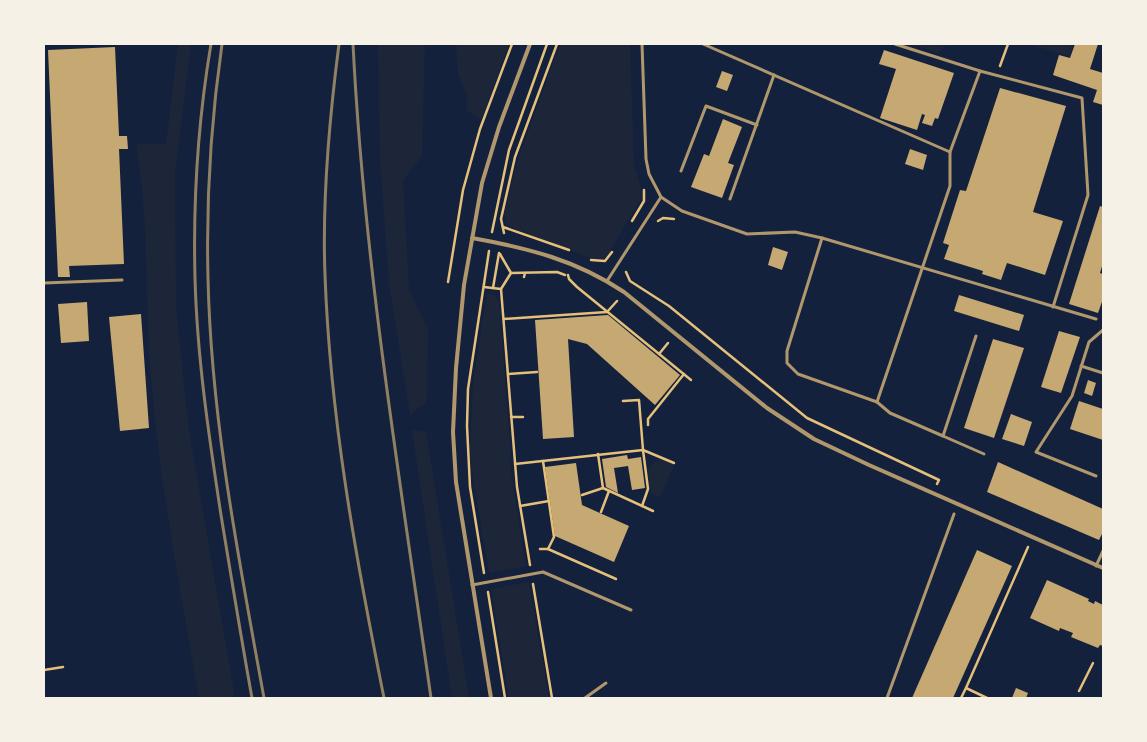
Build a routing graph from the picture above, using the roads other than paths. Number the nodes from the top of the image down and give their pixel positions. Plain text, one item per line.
1 (530, 44) edge
2 (642, 44) edge
3 (703, 44) edge
4 (895, 44) edge
5 (980, 71) junction
6 (774, 75) junction
7 (757, 125) junction
8 (950, 152) junction
9 (681, 171) dead end
10 (661, 197) junction
11 (730, 199) dead end
12 (472, 238) junction
13 (822, 238) junction
14 (922, 268) junction
15 (122, 280) dead end
16 (607, 281) junction
17 (44, 283) edge
18 (1053, 307) junction
19 (1096, 319) dead end
20 (1103, 330) edge
21 (976, 336) dead end
22 (1081, 366) junction
23 (1103, 373) edge
24 (877, 402) junction
25 (943, 436) junction
26 (984, 454) dead end
27 (1096, 476) dead end
28 (954, 514) dead end
29 (1103, 552) edge
30 (1096, 566) junction
31 (1103, 568) edge
32 (472, 585) junction
33 (631, 610) dead end
34 (606, 683) dead end
35 (491, 698) edge
36 (585, 698) edge
37 (887, 698) edge

1 - 12 street
2 - 10 lane
3 - 6 lane
4 - 5 lane
5 - 8 lane
5 - 18 lane
6 - 7 lane
6 - 8 lane
7 - 9 lane
7 - 11 lane
8 - 14 lane
10 - 13 lane
10 - 16 lane
12 - 16 street
12 - 32 street
13 - 14 lane
13 - 24 lane
14 - 18 lane
14 - 24 lane
15 - 17 lane
16 - 30 street
18 - 19 lane
20 - 22 lane
21 - 25 lane
22 - 23 lane
22 - 27 lane
24 - 25 lane
25 - 26 lane
28 - 37 lane
29 - 30 lane
30 - 31 street
32 - 33 lane
32 - 35 street
34 - 36 lane

